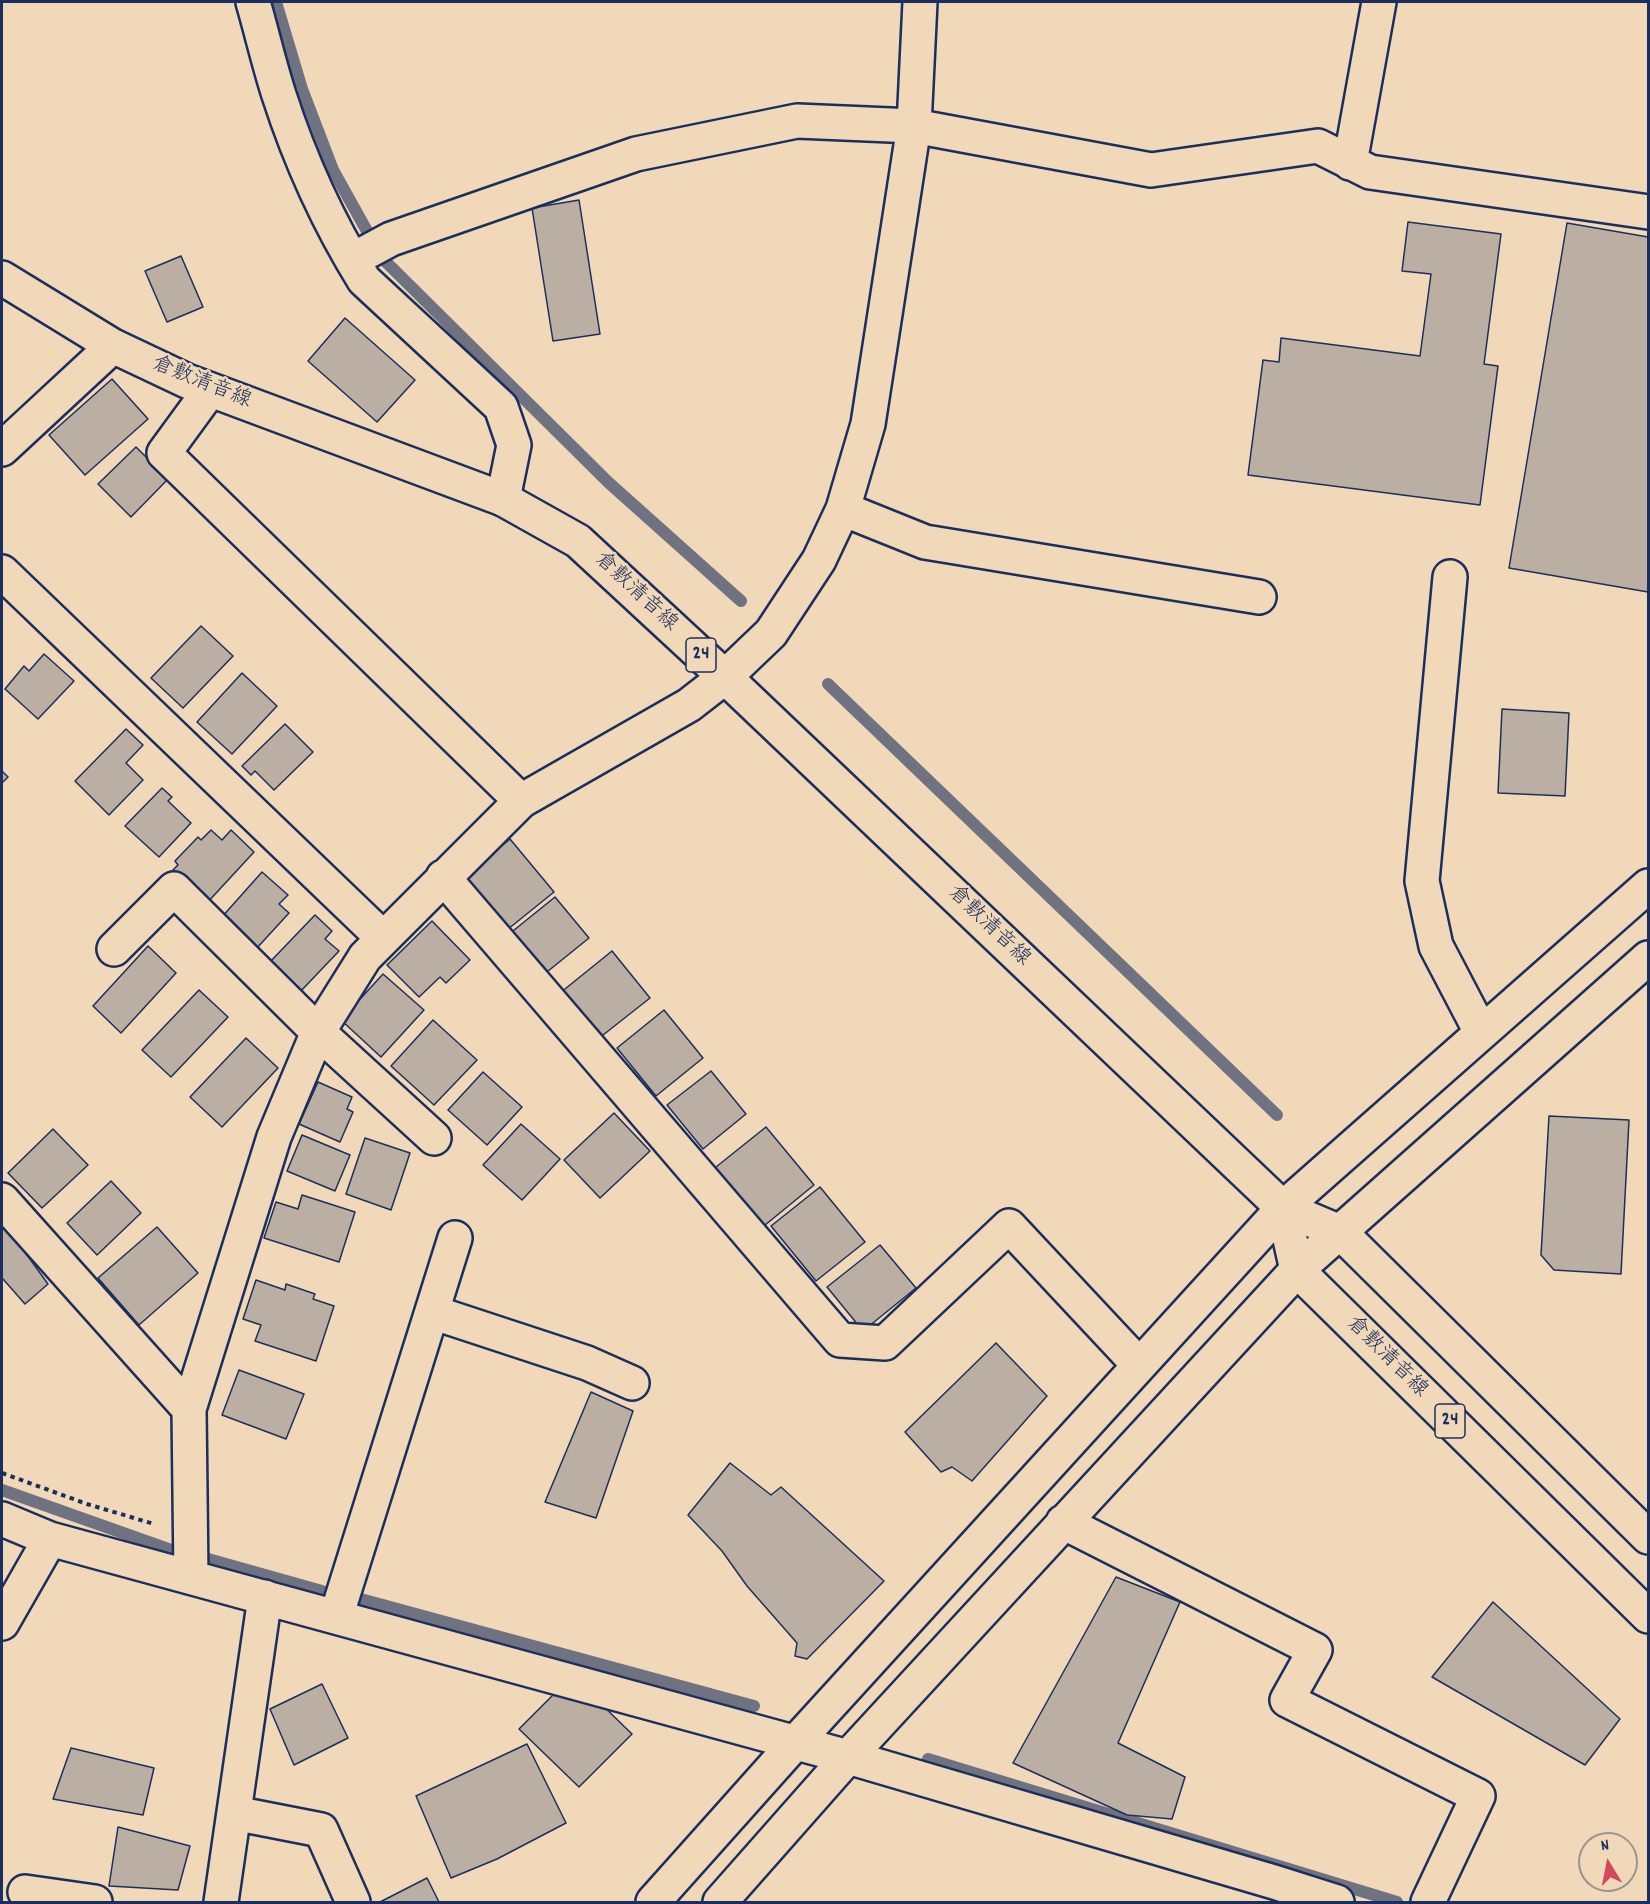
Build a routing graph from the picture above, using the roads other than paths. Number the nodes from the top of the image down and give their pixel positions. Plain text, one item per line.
1 (253, 2) edge
2 (920, 2) edge
3 (1379, 2) edge
4 (914, 126) junction
5 (1350, 163) junction
6 (1648, 212) edge
7 (369, 251) junction
8 (2, 278) edge
9 (113, 346) junction
10 (210, 390) junction
11 (2, 449) edge
12 (503, 499) junction
13 (843, 509) junction
14 (2, 572) edge
15 (1450, 577) dead end
16 (1259, 597) dead end
17 (725, 677) junction
18 (520, 801) junction
19 (443, 877) junction
20 (1648, 886) edge
21 (383, 938) junction
22 (114, 949) dead end
23 (1648, 958) edge
24 (318, 1032) junction
25 (1481, 1032) junction
26 (434, 1138) dead end
27 (2, 1200) edge
28 (1283, 1208) junction
29 (1340, 1232) junction
30 (454, 1238) dead end
31 (1297, 1270) junction
32 (432, 1312) junction
33 (1139, 1365) junction
34 (632, 1383) dead end
35 (189, 1409) junction
36 (2, 1519) edge
37 (1064, 1522) junction
38 (1648, 1537) edge
39 (50, 1539) junction
40 (191, 1577) junction
41 (265, 1597) junction
42 (336, 1617) junction
43 (1648, 1617) edge
44 (2, 1623) edge
45 (795, 1743) junction
46 (848, 1757) junction
47 (234, 1814) junction
48 (25, 1892) dead end
49 (95, 1902) edge
50 (221, 1902) edge
51 (354, 1902) edge
52 (653, 1902) edge
53 (720, 1902) edge
54 (1337, 1902) edge
55 (1428, 1902) edge

1 - 7 street
2 - 4 street
3 - 5 street
4 - 5 street
4 - 7 street
4 - 13 street
5 - 6 street
7 - 12 street
8 - 9 street, 倉敷清音線 / 24
9 - 10 street, 倉敷清音線 / 24
9 - 11 street
10 - 12 street, 倉敷清音線 / 24
10 - 18 street
12 - 17 street, 倉敷清音線 / 24
13 - 16 street
13 - 17 street
14 - 21 street
15 - 25 street
17 - 18 street
17 - 28 street, 倉敷清音線 / 24
18 - 19 street
19 - 21 street
19 - 33 street
20 - 25 street
21 - 24 street
22 - 24 street
23 - 29 street
24 - 26 street
24 - 35 street
25 - 28 street
27 - 35 street
28 - 29 street, 倉敷清音線 / 24
28 - 31 street
28 - 33 street
29 - 31 street
29 - 38 street, 倉敷清音線 / 24
30 - 32 street
31 - 37 street
31 - 43 street, 倉敷清音線 / 24
32 - 34 street
32 - 42 street
33 - 45 street
35 - 40 street
36 - 39 street
37 - 46 street
37 - 55 street
39 - 40 street
39 - 44 street
40 - 41 street
41 - 42 street
41 - 47 street
42 - 45 street
45 - 46 street
45 - 52 street
46 - 53 street
46 - 54 street
47 - 50 street
47 - 51 street
48 - 49 street

